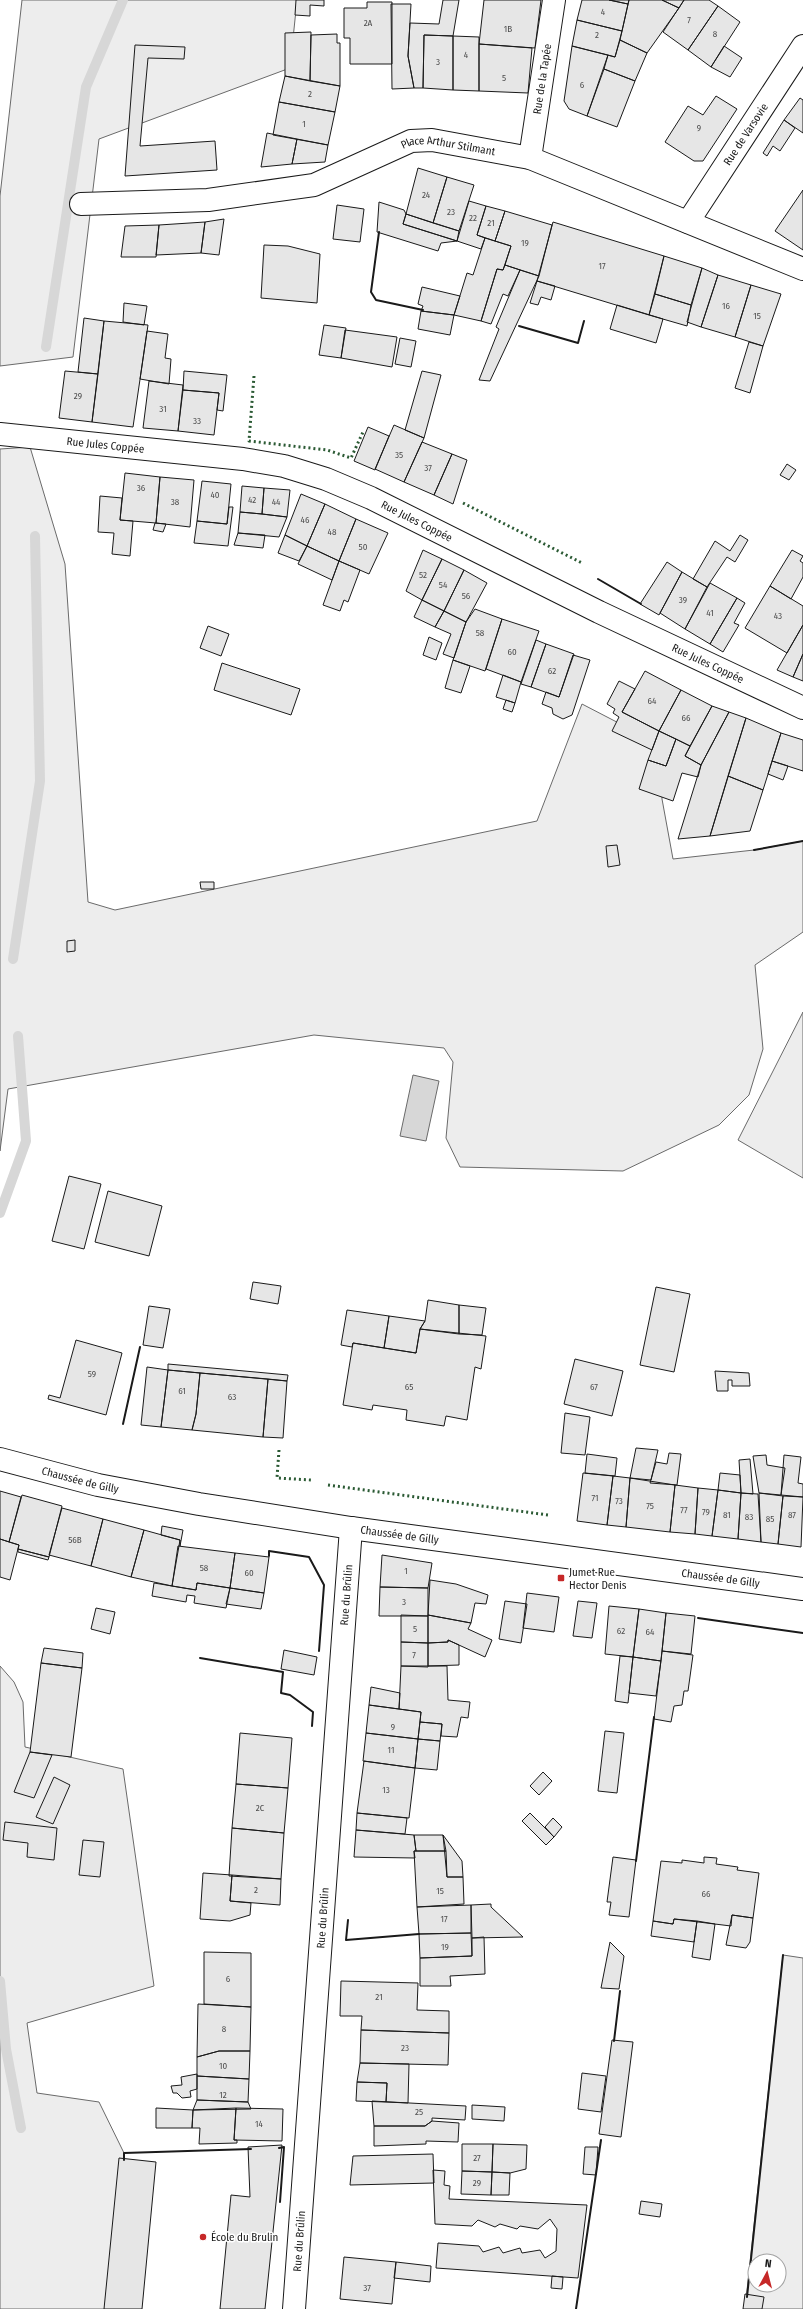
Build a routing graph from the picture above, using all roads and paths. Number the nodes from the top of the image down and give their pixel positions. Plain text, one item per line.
1 (554, 0) edge
2 (803, 46) edge
3 (530, 158) junction
4 (81, 204) dead end
5 (688, 222) junction
6 (803, 269) edge
7 (0, 434) edge
8 (803, 708) edge
9 (0, 1460) edge
10 (351, 1528) junction
11 (803, 1589) edge
12 (294, 2309) edge

1 - 3 street, Rue de la Tapée
2 - 5 street, Rue de Varsovie
3 - 4 street, Place Arthur Stilmant
3 - 5 street, Place Arthur Stilmant
5 - 6 street, Place Arthur Stilmant
7 - 8 street, Rue Jules Coppée
9 - 10 street, Chaussée de Gilly
10 - 11 street, Chaussée de Gilly
10 - 12 street, Rue du Brûlin

